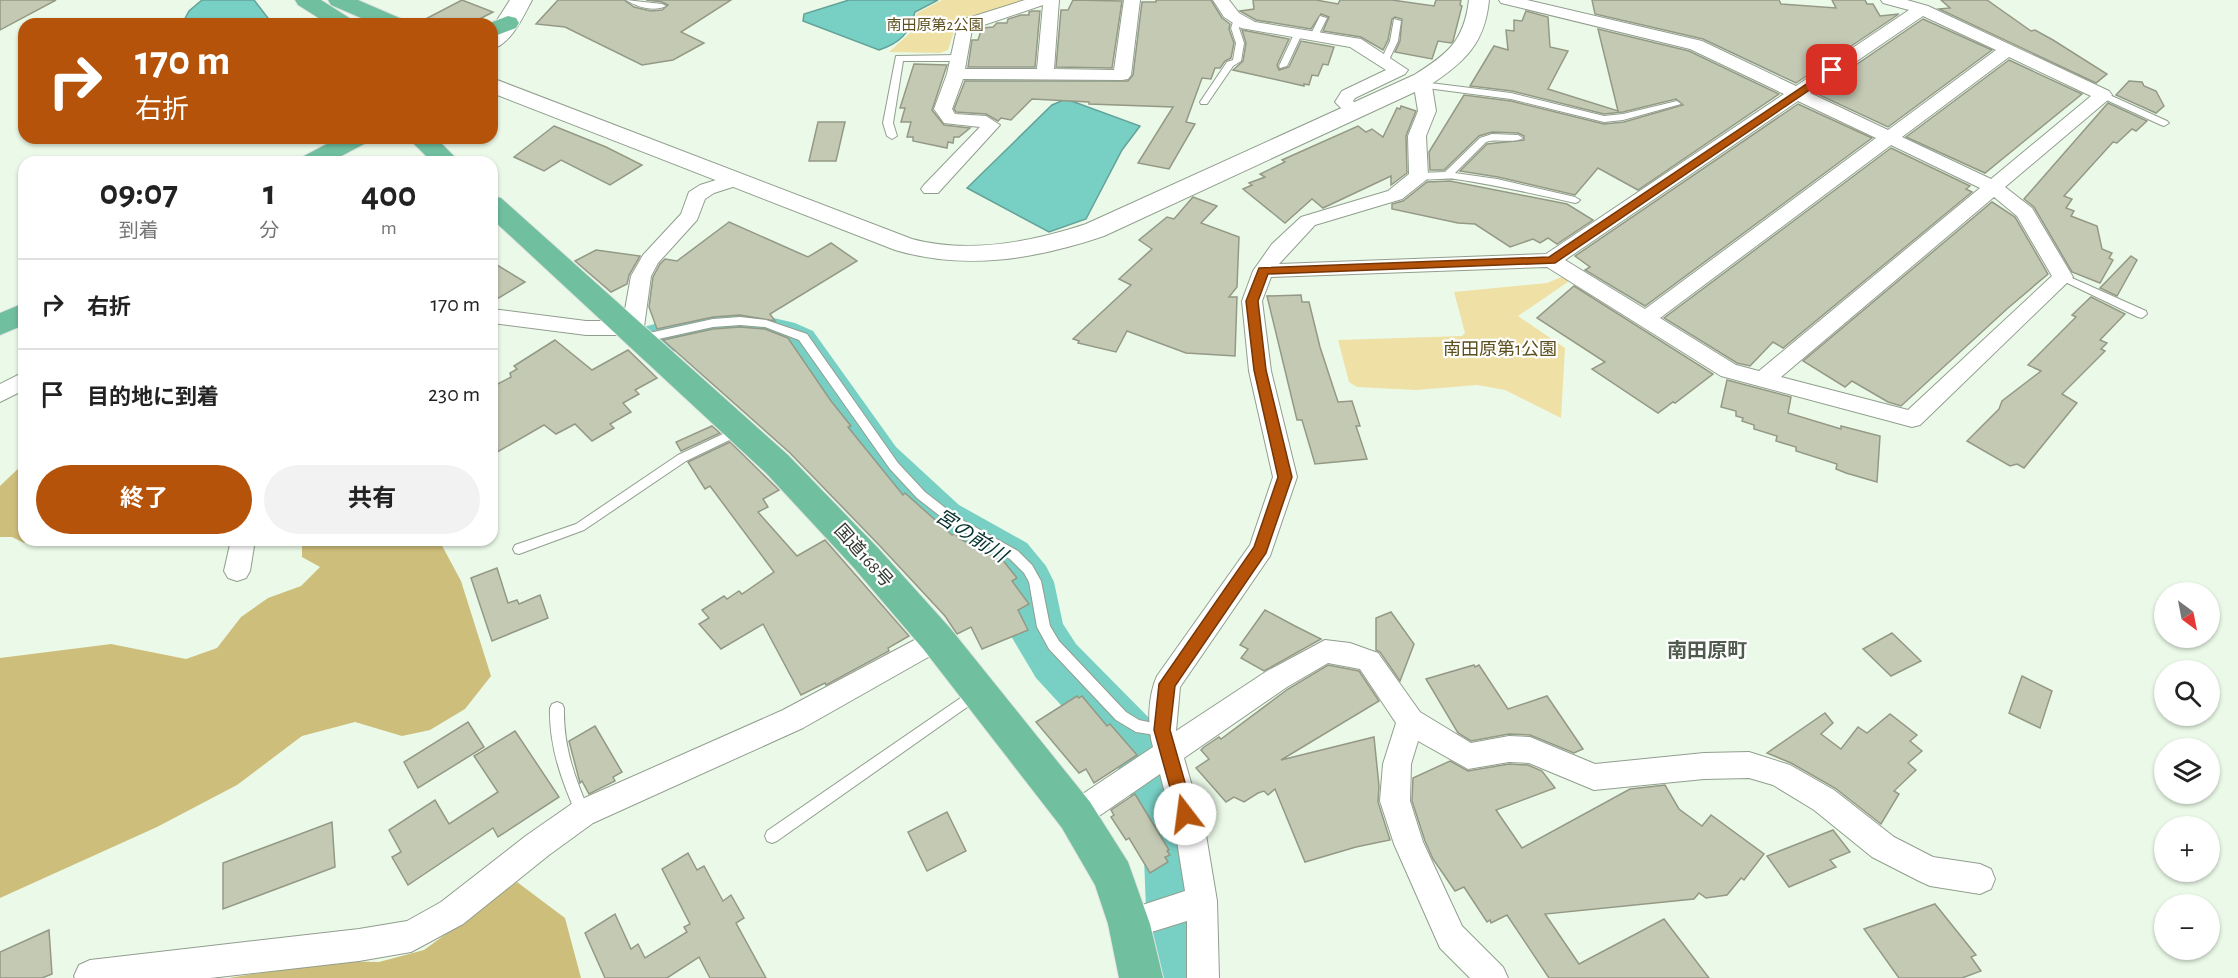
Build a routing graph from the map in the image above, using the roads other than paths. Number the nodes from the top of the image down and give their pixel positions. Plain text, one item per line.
1 (306, 0) edge
2 (338, 0) edge
3 (521, 0) edge
4 (630, 0) edge
5 (1042, 0) edge
6 (1051, 0) edge
7 (1132, 0) edge
8 (1221, 0) edge
9 (1479, 0) edge
10 (1507, 0) edge
11 (1888, 0) edge
12 (662, 6) dead end
13 (1922, 9) junction
14 (334, 18) edge
15 (363, 18) edge
16 (380, 18) edge
17 (1323, 18) dead end
18 (1237, 21) junction
19 (1397, 21) dead end
20 (500, 27) edge
21 (1306, 35) junction
22 (2007, 50) junction
23 (1384, 62) junction
24 (957, 66) junction
25 (1283, 66) dead end
26 (1045, 74) junction
27 (1422, 82) junction
28 (498, 87) edge
29 (1796, 94) junction
30 (2103, 95) junction
31 (1204, 102) dead end
32 (1677, 104) dead end
33 (1354, 111) junction
34 (2164, 123) dead end
35 (892, 136) dead end
36 (1518, 138) dead end
37 (1889, 138) junction
38 (346, 144) edge
39 (428, 144) edge
40 (322, 156) edge
41 (440, 156) edge
42 (1448, 175) junction
43 (1419, 176) junction
44 (735, 180) junction
45 (1993, 187) junction
46 (931, 189) dead end
47 (1575, 200) dead end
48 (498, 210) edge
49 (1551, 260) junction
50 (1263, 271) junction
51 (2063, 277) junction
52 (2142, 314) dead end
53 (18, 316) edge
54 (1645, 319) junction
55 (498, 320) edge
56 (0, 325) edge
57 (632, 334) junction
58 (1762, 381) junction
59 (18, 384) edge
60 (0, 394) edge
61 (740, 430) junction
62 (242, 546) edge
63 (519, 549) dead end
64 (237, 571) dead end
65 (937, 639) junction
66 (979, 691) junction
67 (557, 708) dead end
68 (1410, 721) junction
69 (1166, 742) junction
70 (583, 813) junction
71 (1076, 815) junction
72 (772, 836) dead end
73 (1980, 879) dead end
74 (1202, 901) junction
75 (1129, 924) junction
76 (90, 976) dead end
77 (1141, 978) edge
78 (1203, 978) edge
79 (1492, 978) edge

1 - 14 highway
2 - 15 highway
2 - 16 highway
3 - 20 main road
4 - 12 lane
5 - 24 street
6 - 26 street
7 - 26 street
8 - 18 street
9 - 27 street
10 - 29 street
11 - 13 street
13 - 22 street
13 - 29 street
17 - 21 lane
18 - 21 street
18 - 31 lane
19 - 23 lane
21 - 23 street
21 - 25 lane
22 - 30 street
22 - 37 street
23 - 33 street
24 - 26 street
24 - 35 lane
24 - 46 street
27 - 32 lane
27 - 33 street
27 - 43 street
28 - 44 street
29 - 37 street
29 - 49 street
30 - 34 lane
30 - 45 street
33 - 44 street
36 - 42 lane
37 - 45 street
37 - 54 street
38 - 40 highway
39 - 41 highway
42 - 43 lane
42 - 47 lane
43 - 50 street
44 - 57 street
45 - 51 street
45 - 58 street
48 - 57 highway, 国道168号
49 - 50 street
49 - 54 street
50 - 69 street
51 - 52 lane
51 - 58 street
53 - 56 highway
54 - 58 street
55 - 57 street
57 - 61 highway, 国道168号
57 - 69 lane
59 - 60 street
61 - 63 lane
61 - 65 highway, 国道168号
62 - 64 street
65 - 66 highway, 国道168号
65 - 70 street
66 - 71 highway, 国道168号
66 - 72 lane
67 - 70 lane
68 - 69 street
68 - 73 street
68 - 79 street
69 - 71 street
69 - 74 street
70 - 76 street
71 - 75 highway, 国道168号
74 - 75 street
74 - 78 street
75 - 77 highway, 国道168号

